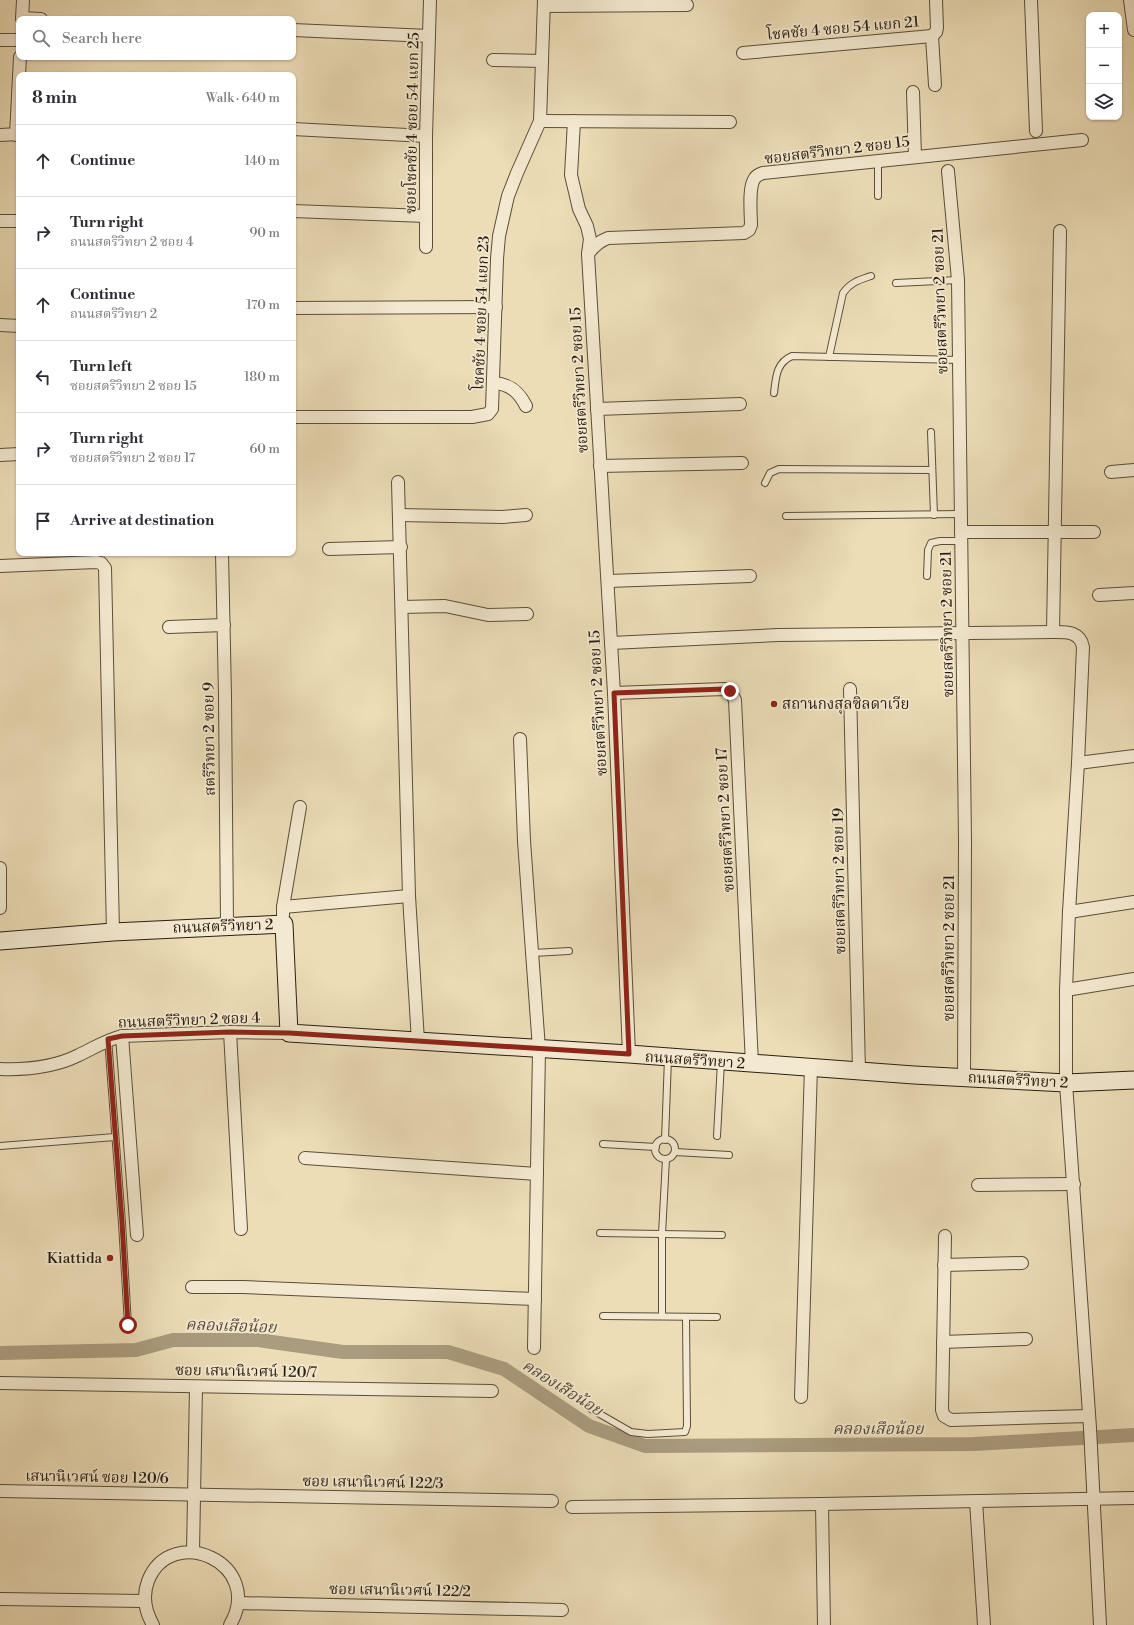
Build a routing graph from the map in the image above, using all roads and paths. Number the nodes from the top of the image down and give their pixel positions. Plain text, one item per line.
1 (23, 0) edge
2 (430, 0) edge
3 (936, 0) edge
4 (1031, 0) edge
5 (1130, 0) edge
6 (544, 3) edge
7 (687, 5) dead end
8 (22, 16) edge
9 (296, 30) edge
10 (1134, 30) edge
11 (430, 36) junction
12 (932, 36) junction
13 (0, 40) edge
14 (16, 40) edge
15 (743, 53) dead end
16 (20, 60) edge
17 (493, 60) dead end
18 (542, 61) junction
19 (19, 72) edge
20 (935, 86) dead end
21 (913, 92) dead end
22 (540, 121) junction
23 (574, 121) junction
24 (730, 122) dead end
25 (296, 129) edge
26 (1036, 131) dead end
27 (16, 134) edge
28 (0, 135) edge
29 (426, 136) junction
30 (1082, 140) dead end
31 (915, 157) junction
32 (878, 161) junction
33 (948, 171) dead end
34 (878, 196) dead end
35 (296, 211) edge
36 (426, 216) junction
37 (0, 221) edge
38 (16, 221) edge
39 (1060, 231) dead end
40 (426, 247) dead end
41 (588, 254) junction
42 (871, 276) dead end
43 (958, 280) junction
44 (896, 283) dead end
45 (496, 307) junction
46 (296, 308) edge
47 (0, 325) edge
48 (16, 326) edge
49 (829, 358) junction
50 (959, 360) junction
51 (494, 383) junction
52 (774, 393) dead end
53 (740, 404) dead end
54 (526, 406) dead end
55 (597, 409) junction
56 (296, 417) edge
57 (931, 432) dead end
58 (16, 454) edge
59 (0, 455) edge
60 (742, 463) dead end
61 (600, 466) junction
62 (932, 470) junction
63 (1134, 470) edge
64 (1111, 472) dead end
65 (398, 482) dead end
66 (765, 483) dead end
67 (526, 514) dead end
68 (961, 514) junction
69 (399, 515) junction
70 (934, 515) junction
71 (786, 516) dead end
72 (1054, 532) junction
73 (1094, 532) dead end
74 (961, 537) junction
75 (401, 547) junction
76 (329, 549) dead end
77 (222, 556) edge
78 (0, 566) edge
79 (750, 576) dead end
80 (927, 576) dead end
81 (608, 581) junction
82 (1134, 592) edge
83 (1099, 595) dead end
84 (402, 607) junction
85 (527, 614) dead end
86 (224, 625) junction
87 (169, 627) dead end
88 (963, 632) junction
89 (1053, 632) junction
90 (611, 643) junction
91 (850, 689) dead end
92 (614, 693) junction
93 (520, 739) dead end
94 (1134, 756) edge
95 (1078, 763) junction
96 (300, 807) dead end
97 (0, 868) edge
98 (409, 896) junction
99 (1134, 902) edge
100 (283, 907) junction
101 (0, 908) edge
102 (1069, 912) junction
103 (284, 924) junction
104 (227, 925) junction
105 (114, 932) junction
106 (0, 941) edge
107 (569, 951) dead end
108 (533, 953) junction
109 (1134, 979) edge
110 (1066, 990) junction
111 (230, 1032) junction
112 (289, 1033) junction
113 (122, 1036) junction
114 (108, 1039) junction
115 (418, 1041) junction
116 (539, 1049) junction
117 (629, 1054) junction
118 (668, 1058) junction
119 (721, 1061) junction
120 (752, 1064) junction
121 (811, 1067) junction
122 (0, 1069) edge
123 (859, 1071) junction
124 (964, 1077) junction
125 (1134, 1080) edge
126 (1066, 1083) junction
127 (717, 1136) dead end
128 (115, 1137) junction
129 (665, 1140) junction
130 (603, 1144) dead end
131 (0, 1146) edge
132 (656, 1147) junction
133 (675, 1152) junction
134 (729, 1154) dead end
135 (305, 1158) dead end
136 (666, 1159) junction
137 (537, 1174) junction
138 (1074, 1184) junction
139 (978, 1185) dead end
140 (241, 1229) dead end
141 (600, 1233) dead end
142 (662, 1234) junction
143 (137, 1235) dead end
144 (722, 1235) dead end
145 (945, 1236) dead end
146 (1022, 1263) dead end
147 (944, 1265) junction
148 (192, 1287) dead end
149 (534, 1300) junction
150 (603, 1316) dead end
151 (662, 1316) junction
152 (686, 1317) junction
153 (717, 1318) dead end
154 (128, 1325) dead end
155 (1026, 1339) dead end
156 (943, 1342) junction
157 (534, 1348) dead end
158 (0, 1383) edge
159 (196, 1387) junction
160 (492, 1391) dead end
161 (801, 1397) dead end
162 (591, 1409) dead end
163 (1088, 1416) junction
164 (0, 1491) edge
165 (193, 1494) junction
166 (1134, 1498) edge
167 (1093, 1500) junction
168 (552, 1501) dead end
169 (976, 1501) junction
170 (822, 1504) junction
171 (572, 1506) dead end
172 (193, 1552) junction
173 (0, 1599) edge
174 (144, 1601) junction
175 (238, 1603) junction
176 (562, 1610) dead end
177 (152, 1625) edge
178 (230, 1625) edge
179 (824, 1625) edge
180 (984, 1625) edge
181 (1100, 1625) edge

1 - 8 street
2 - 11 street, ซอยโชคชัย 4 ซอย 54 แยก 25
3 - 12 street, โชคชัย 4 ซอย 54 แยก 21
4 - 26 street
5 - 10 street
6 - 7 street
6 - 18 street, โชคชัย 4 ซอย 54 แยก 23
9 - 11 street
11 - 29 street, ซอยโชคชัย 4 ซอย 54 แยก 25
12 - 15 street, โชคชัย 4 ซอย 54 แยก 21
12 - 20 street
13 - 14 street
16 - 19 street
17 - 18 street
18 - 22 street, โชคชัย 4 ซอย 54 แยก 23
21 - 31 street
22 - 23 street
22 - 45 street, โชคชัย 4 ซอย 54 แยก 23
23 - 24 street
23 - 41 street
25 - 29 street
27 - 28 street
29 - 36 street, ซอยโชคชัย 4 ซอย 54 แยก 25
30 - 31 street, ซอยสตรีวิทยา 2 ซอย 15
31 - 32 street, ซอยสตรีวิทยา 2 ซอย 15
32 - 34 lane
32 - 41 street, ซอยสตรีวิทยา 2 ซอย 15
33 - 43 street, ซอยสตรีวิทยา 2 ซอย 21
35 - 36 street
36 - 40 street, ซอยโชคชัย 4 ซอย 54 แยก 25
37 - 38 street
39 - 72 street
41 - 55 street, ซอยสตรีวิทยา 2 ซอย 15
42 - 49 lane
43 - 44 lane
43 - 50 street, ซอยสตรีวิทยา 2 ซอย 21
45 - 46 street
45 - 51 street, โชคชัย 4 ซอย 54 แยก 23
47 - 48 street
49 - 50 lane
49 - 52 lane
50 - 68 street, ซอยสตรีวิทยา 2 ซอย 21
51 - 54 street
51 - 56 street, โชคชัย 4 ซอย 54 แยก 23
53 - 55 street
55 - 61 street, ซอยสตรีวิทยา 2 ซอย 15
57 - 62 lane
58 - 59 street
60 - 61 street
61 - 81 street, ซอยสตรีวิทยา 2 ซอย 15
62 - 66 lane
62 - 70 lane
63 - 64 street
65 - 69 street
67 - 69 street
68 - 70 lane
68 - 74 street, ซอยสตรีวิทยา 2 ซอย 21
69 - 75 street
70 - 71 lane
72 - 73 street
72 - 74 street
72 - 89 street
74 - 80 lane
74 - 88 street, ซอยสตรีวิทยา 2 ซอย 21
75 - 76 street
75 - 84 street
77 - 86 street, สตรีวิทยา 2 ซอย 9
78 - 105 street
79 - 81 street
81 - 90 street, ซอยสตรีวิทยา 2 ซอย 15
82 - 83 street
84 - 85 street
84 - 98 street
86 - 87 street
86 - 104 street, สตรีวิทยา 2 ซอย 9
88 - 89 street
88 - 90 street
88 - 124 street, ซอยสตรีวิทยา 2 ซอย 21
89 - 95 street
90 - 92 street, ซอยสตรีวิทยา 2 ซอย 15
91 - 123 street, ซอยสตรีวิทยา 2 ซอย 19
92 - 117 street, ซอยสตรีวิทยา 2 ซอย 15
92 - 120 street, ซอยสตรีวิทยา 2 ซอย 17
93 - 108 street
94 - 95 street
95 - 102 street
96 - 100 street
97 - 101 street
98 - 100 street
98 - 115 street
99 - 102 street
100 - 103 street
102 - 110 street
103 - 104 street, ถนนสตรีวิทยา 2
103 - 112 street, ถนนสตรีวิทยา 2
104 - 105 street, ถนนสตรีวิทยา 2
105 - 106 street, ถนนสตรีวิทยา 2
107 - 108 lane
108 - 116 street
109 - 110 street
110 - 126 street
111 - 112 street, ถนนสตรีวิทยา 2 ซอย 4
111 - 113 street, ถนนสตรีวิทยา 2 ซอย 4
111 - 140 street
112 - 115 street, ถนนสตรีวิทยา 2
113 - 114 street, ถนนสตรีวิทยา 2 ซอย 4
113 - 143 street
114 - 122 street, ถนนสตรีวิทยา 2 ซอย 4
114 - 128 lane
115 - 116 street, ถนนสตรีวิทยา 2
116 - 117 street, ถนนสตรีวิทยา 2
116 - 137 street
117 - 118 street, ถนนสตรีวิทยา 2
118 - 119 street, ถนนสตรีวิทยา 2
118 - 129 lane
119 - 120 street, ถนนสตรีวิทยา 2
119 - 127 lane
120 - 121 street, ถนนสตรีวิทยา 2
121 - 123 street, ถนนสตรีวิทยา 2
121 - 161 street
123 - 124 street, ถนนสตรีวิทยา 2
124 - 126 street, ถนนสตรีวิทยา 2
125 - 126 street, ถนนสตรีวิทยา 2
126 - 138 street
128 - 131 lane
128 - 154 lane
129 - 132 lane
129 - 133 lane
130 - 132 lane
132 - 136 lane
133 - 134 lane
133 - 136 lane
135 - 137 street
136 - 142 lane
137 - 149 street
138 - 139 street
138 - 163 street
141 - 142 lane
142 - 144 lane
142 - 151 lane
145 - 147 street
146 - 147 street
147 - 156 street
148 - 149 street
149 - 157 street
150 - 151 lane
151 - 152 lane
152 - 153 lane
152 - 162 lane
155 - 156 street
156 - 163 street
158 - 159 street, ซอย เสนานิเวศน์ 120/7
159 - 160 street, ซอย เสนานิเวศน์ 120/7
159 - 165 street
163 - 167 street
164 - 165 street, เสนานิเวศน์ ซอย 120/6
165 - 168 street, ซอย เสนานิเวศน์ 122/3
165 - 172 street
166 - 167 street
167 - 169 street
167 - 181 street
169 - 170 street
169 - 180 street
170 - 171 street
170 - 179 street
172 - 174 street
172 - 175 street
173 - 174 street
174 - 177 street
175 - 176 street, ซอย เสนานิเวศน์ 122/2
175 - 178 street

